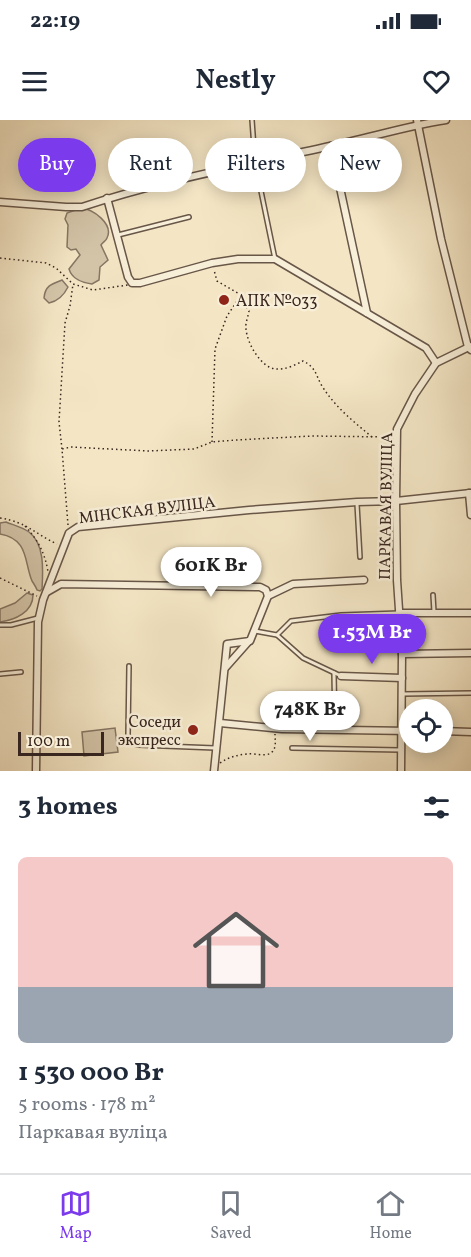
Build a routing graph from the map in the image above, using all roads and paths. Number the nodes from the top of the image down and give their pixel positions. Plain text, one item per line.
1 (252, 120) edge
2 (446, 120) edge
3 (418, 122) edge
4 (253, 138) edge
5 (360, 138) edge
6 (205, 174) edge
7 (261, 192) edge
8 (341, 192) edge
9 (107, 198) junction
10 (0, 202) edge
11 (189, 217) dead end
12 (116, 235) junction
13 (0, 258) edge
14 (275, 259) junction
15 (212, 263) junction
16 (132, 283) junction
17 (73, 284) junction
18 (241, 295) junction
19 (367, 313) junction
20 (470, 348) edge
21 (436, 363) junction
22 (397, 437) junction
23 (373, 438) junction
24 (212, 442) junction
25 (62, 450) junction
26 (470, 493) edge
27 (396, 501) junction
28 (357, 502) junction
29 (471, 515) edge
30 (0, 518) edge
31 (23, 524) junction
32 (69, 533) junction
33 (63, 548) junction
34 (360, 557) dead end
35 (0, 578) edge
36 (364, 580) dead end
37 (50, 581) junction
38 (47, 592) junction
39 (434, 595) dead end
40 (268, 596) junction
41 (43, 600) junction
42 (471, 613) edge
43 (370, 614) junction
44 (399, 614) junction
45 (434, 614) junction
46 (39, 617) junction
47 (0, 626) edge
48 (254, 631) junction
49 (277, 635) junction
50 (249, 641) junction
51 (371, 652) dead end
52 (471, 653) edge
53 (402, 654) junction
54 (129, 666) dead end
55 (226, 667) junction
56 (21, 672) dead end
57 (334, 673) junction
58 (0, 674) edge
59 (341, 676) joint
60 (402, 678) junction
61 (471, 693) edge
62 (402, 694) junction
63 (402, 699) edge
64 (220, 723) junction
65 (282, 729) junction
66 (335, 731) junction
67 (399, 731) edge
68 (453, 731) edge
69 (471, 732) edge
70 (216, 748) junction
71 (292, 748) dead end
72 (399, 750) edge
73 (402, 753) edge
74 (215, 769) edge
75 (36, 771) edge
76 (401, 771) edge

1 - 4 lane
2 - 3 street
3 - 5 street
3 - 20 street
6 - 9 street
7 - 14 lane
8 - 19 street
9 - 10 street
9 - 12 street
11 - 12 lane
12 - 16 street
13 - 17 path
14 - 15 street
14 - 19 street
15 - 16 street
15 - 18 path
16 - 17 path
17 - 25 path
18 - 23 path
18 - 24 path
19 - 21 street
20 - 21 street, ПАРКАВАЯ ВУЛІЦА
21 - 22 street, ПАРКАВАЯ ВУЛІЦА
22 - 23 path
22 - 27 street, ПАРКАВАЯ ВУЛІЦА
23 - 24 path
24 - 25 path
25 - 32 path
26 - 27 street, МІНСКАЯ ВУЛІЦА
26 - 29 street
27 - 28 street, МІНСКАЯ ВУЛІЦА
27 - 44 street, ПАРКАВАЯ ВУЛІЦА
28 - 32 street, МІНСКАЯ ВУЛІЦА
28 - 34 lane
30 - 31 path
31 - 33 path
31 - 37 path
32 - 33 street, МІНСКАЯ ВУЛІЦА
33 - 37 street, МІНСКАЯ ВУЛІЦА
35 - 41 path
36 - 40 street
37 - 38 street, МІНСКАЯ ВУЛІЦА
38 - 40 street
38 - 41 street, МІНСКАЯ ВУЛІЦА
39 - 45 lane
40 - 48 street
41 - 46 street, МІНСКАЯ ВУЛІЦА
42 - 45 street
43 - 44 lane
43 - 49 lane
43 - 51 lane
44 - 45 street
44 - 53 street, ПАРКАВАЯ ВУЛІЦА
46 - 47 lane
46 - 75 street, МІНСКАЯ ВУЛІЦА
48 - 49 lane
48 - 50 street
49 - 57 lane
50 - 55 street
50 - 55 street
52 - 53 street
53 - 60 street, ПАРКАВАЯ ВУЛІЦА
54 - 70 lane
55 - 64 street
56 - 58 lane
57 - 59 lane
57 - 66 lane
59 - 60 street
60 - 62 street, ПАРКАВАЯ ВУЛІЦА
61 - 62 lane
62 - 63 street, ПАРКАВАЯ ВУЛІЦА
64 - 65 street
64 - 70 street
65 - 66 street
65 - 74 path
66 - 67 street
68 - 69 street
70 - 74 street
71 - 72 lane
73 - 76 street, ПАРКАВАЯ ВУЛІЦА

